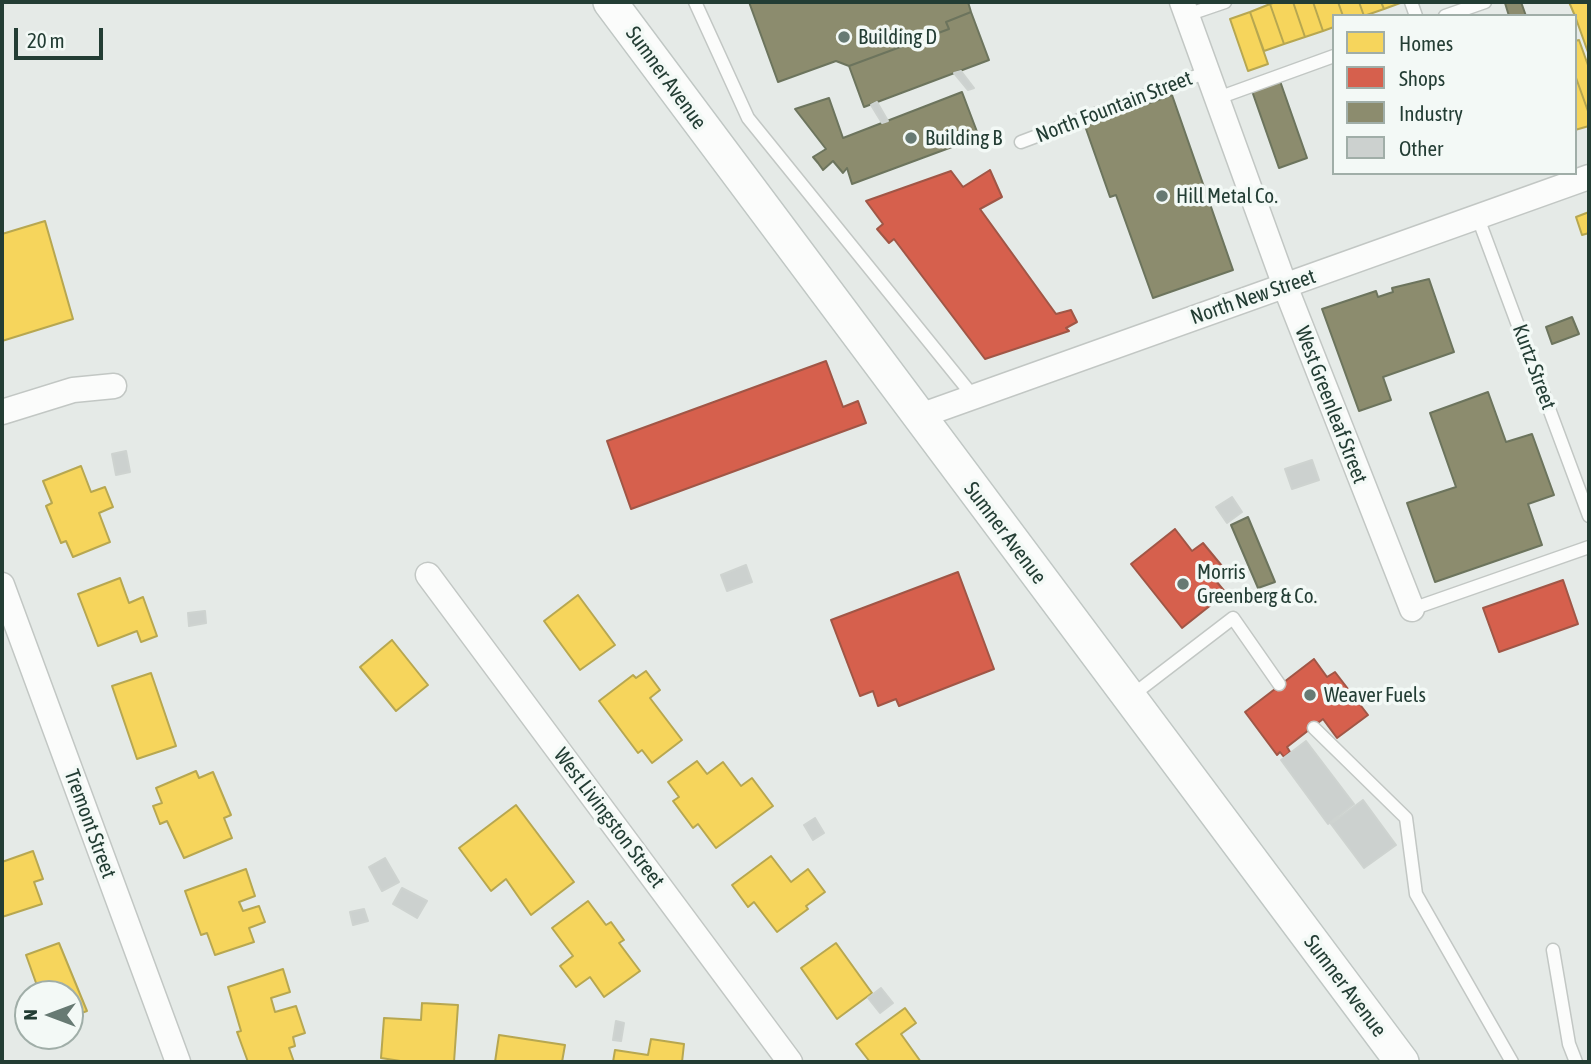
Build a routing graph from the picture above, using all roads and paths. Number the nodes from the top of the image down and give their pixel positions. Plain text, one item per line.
1 (610, 2) edge
2 (695, 2) edge
3 (1225, 2) edge
4 (1485, 2) edge
5 (1185, 9) edge
6 (1451, 14) edge
7 (1332, 57) edge
8 (1207, 72) junction
9 (1218, 98) junction
10 (1021, 142) dead end
11 (1589, 177) edge
12 (1478, 218) junction
13 (1285, 286) junction
14 (114, 386) dead end
15 (973, 396) junction
16 (2, 412) edge
17 (917, 417) junction
18 (1589, 516) edge
19 (1589, 547) edge
20 (428, 575) dead end
21 (2, 585) edge
22 (1412, 609) joint
23 (1279, 684) dead end
24 (1128, 698) junction
25 (1314, 729) dead end
26 (1553, 950) dead end
27 (178, 1062) edge
28 (790, 1062) edge
29 (1402, 1062) edge
30 (1512, 1062) edge
31 (1576, 1062) edge

1 - 17 street, Sumner Avenue
2 - 15 lane
3 - 5 lane
4 - 6 lane
5 - 8 street, West Greenleaf Street
7 - 9 lane, North Fountain Street
8 - 9 street, West Greenleaf Street
8 - 10 lane, North Fountain Street
9 - 13 street, West Greenleaf Street
11 - 12 street, North New Street
12 - 13 street, North New Street
12 - 18 lane, Kurtz Street
13 - 15 street, North New Street
13 - 22 street, West Greenleaf Street
14 - 16 street
15 - 17 street, North New Street
17 - 24 street, Sumner Avenue
19 - 22 lane
20 - 28 street, West Livingston Street
21 - 27 street, Tremont Street
23 - 24 lane
24 - 29 street, Sumner Avenue
25 - 30 lane
26 - 31 lane

